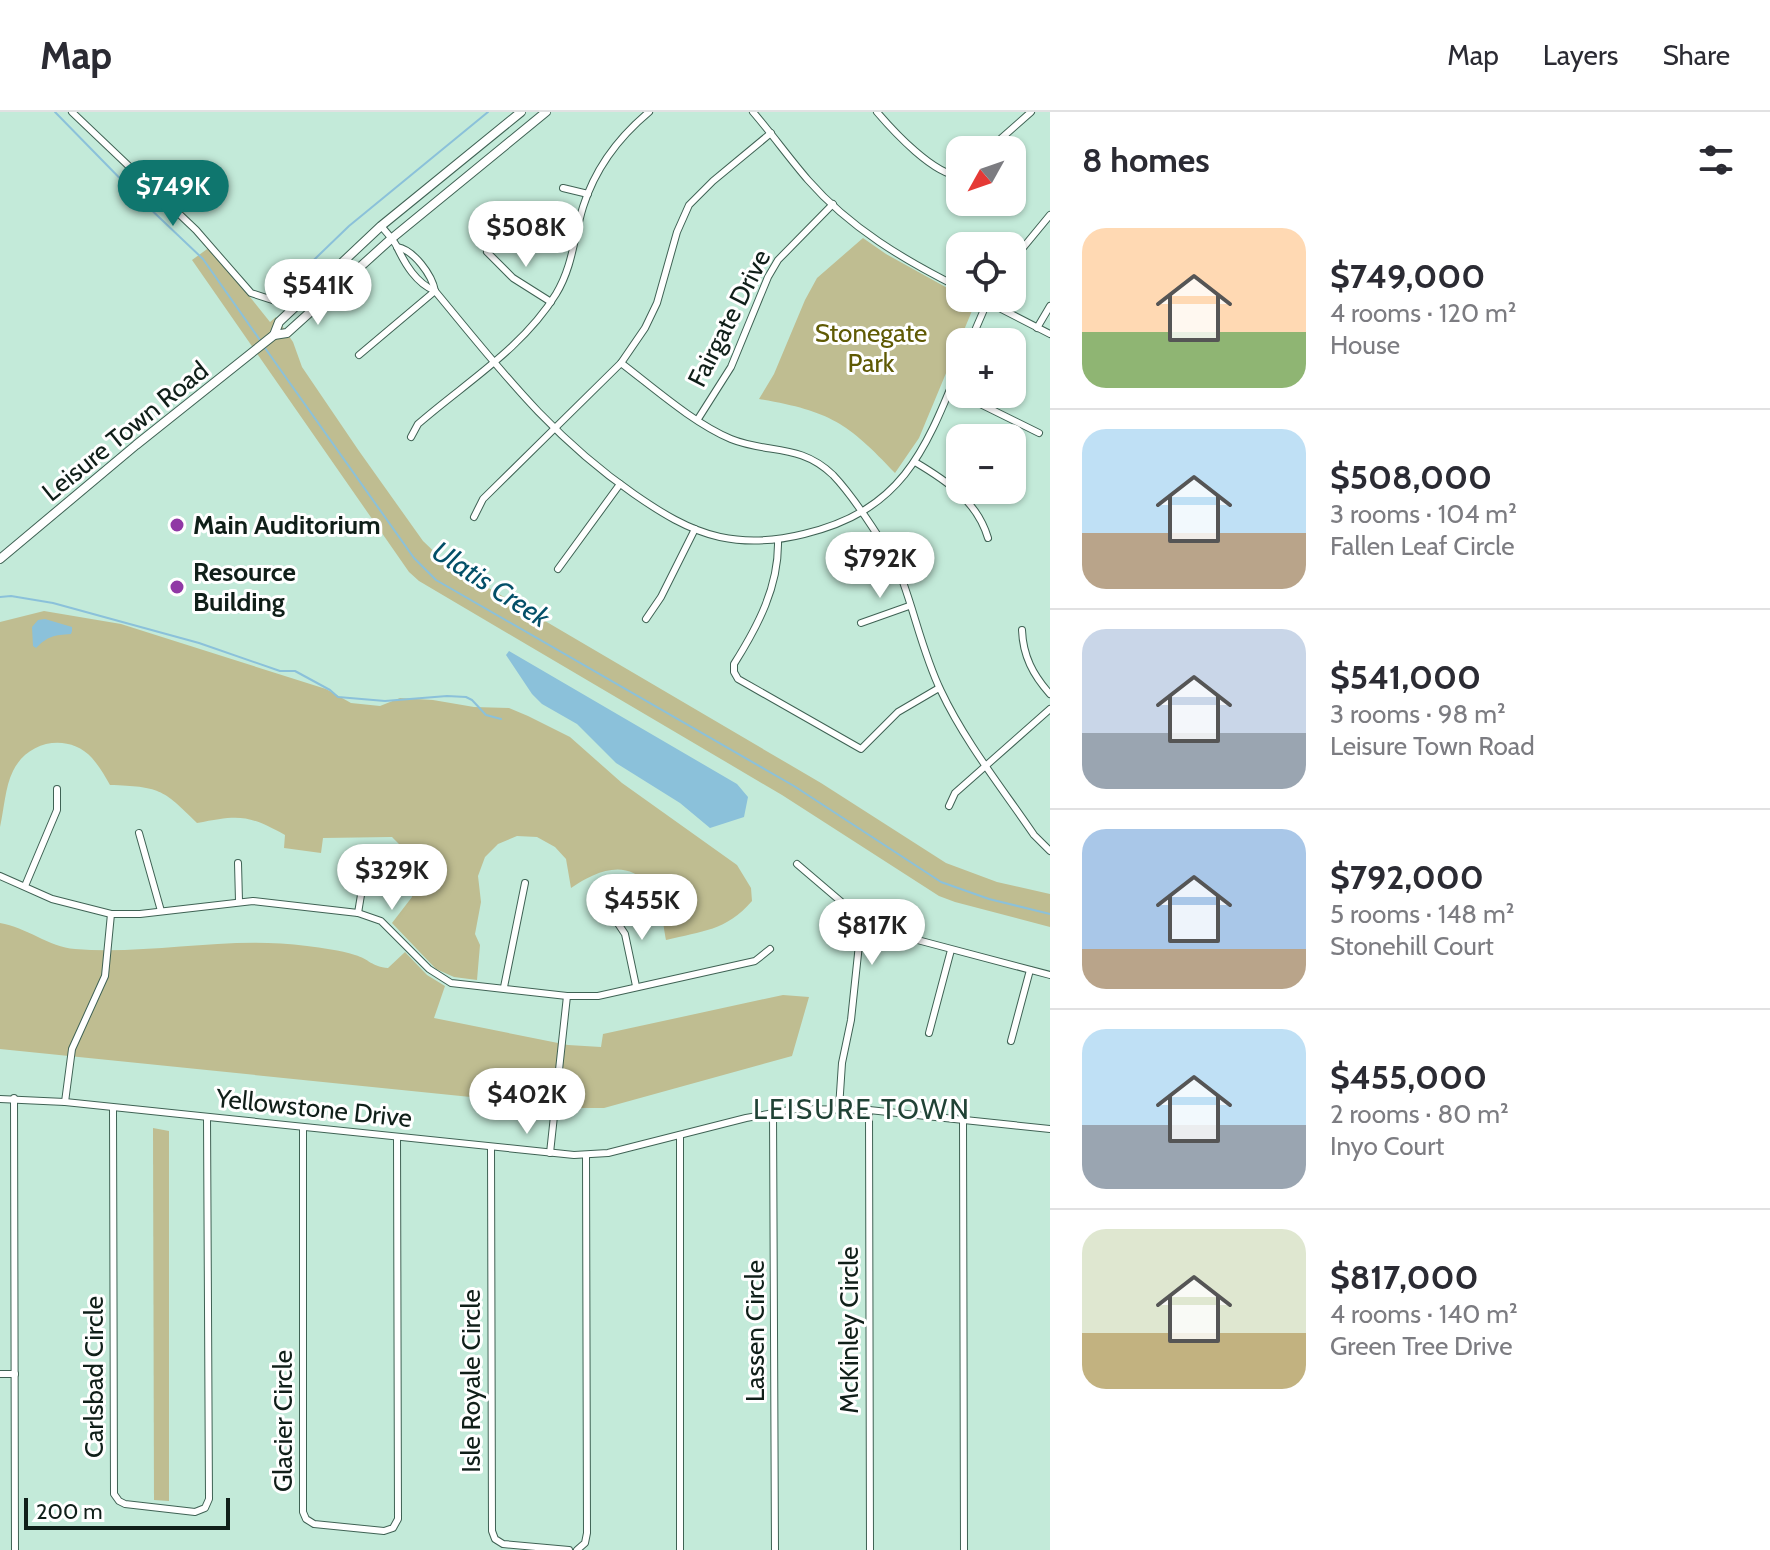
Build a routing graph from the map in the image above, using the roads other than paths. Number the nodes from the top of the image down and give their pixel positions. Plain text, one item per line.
1 (72, 112) edge
2 (521, 112) edge
3 (546, 112) edge
4 (649, 112) edge
5 (753, 112) edge
6 (877, 112) edge
7 (1031, 112) edge
8 (771, 133) junction
9 (1004, 136) edge
10 (946, 172) edge
11 (563, 188) dead end
12 (588, 194) junction
13 (833, 204) junction
14 (1050, 215) edge
15 (381, 226) junction
16 (394, 243) junction
17 (1026, 244) edge
18 (487, 252) dead end
19 (946, 280) edge
20 (435, 291) junction
21 (551, 302) junction
22 (1050, 306) edge
23 (294, 307) junction
24 (1008, 312) edge
25 (1037, 328) junction
26 (1050, 334) edge
27 (274, 335) junction
28 (359, 355) dead end
29 (494, 362) junction
30 (621, 363) junction
31 (946, 397) edge
32 (988, 408) edge
33 (698, 419) junction
34 (553, 429) junction
35 (1039, 433) dead end
36 (411, 437) dead end
37 (915, 462) junction
38 (620, 484) junction
39 (862, 512) junction
40 (474, 517) dead end
41 (695, 529) junction
42 (988, 538) dead end
43 (778, 541) junction
44 (0, 559) edge
45 (558, 569) dead end
46 (909, 606) junction
47 (646, 619) dead end
48 (861, 623) dead end
49 (1022, 630) dead end
50 (939, 688) junction
51 (1050, 694) edge
52 (1050, 709) edge
53 (986, 764) junction
54 (57, 789) dead end
55 (949, 806) dead end
56 (139, 833) dead end
57 (1050, 851) edge
58 (238, 863) dead end
59 (797, 864) dead end
60 (0, 876) edge
61 (363, 883) dead end
62 (525, 883) dead end
63 (25, 886) junction
64 (239, 901) junction
65 (161, 911) junction
66 (358, 913) junction
67 (111, 914) junction
68 (613, 916) dead end
69 (860, 935) junction
70 (770, 949) dead end
71 (951, 950) junction
72 (1030, 970) junction
73 (1050, 975) edge
74 (636, 986) junction
75 (504, 987) junction
76 (567, 996) junction
77 (929, 1033) dead end
78 (1011, 1041) dead end
79 (14, 1098) junction
80 (0, 1099) edge
81 (65, 1102) junction
82 (113, 1108) junction
83 (839, 1108) junction
84 (869, 1110) junction
85 (773, 1112) junction
86 (207, 1118) junction
87 (963, 1120) junction
88 (303, 1128) junction
89 (1050, 1129) edge
90 (680, 1135) junction
91 (397, 1137) junction
92 (491, 1147) junction
93 (550, 1153) junction
94 (586, 1155) junction
95 (0, 1374) edge
96 (15, 1374) junction
97 (580, 1549) edge
98 (15, 1550) edge
99 (569, 1550) edge
100 (680, 1550) edge
101 (775, 1550) edge
102 (870, 1550) edge
103 (964, 1550) edge

1 - 23 street
2 - 15 main road, Leisure Town Road
3 - 16 main road, Leisure Town Road
4 - 12 street
5 - 8 street
6 - 10 street
7 - 9 street
8 - 13 street
8 - 30 street
11 - 12 street
12 - 21 street
13 - 19 street
13 - 33 street, Fairgate Drive
14 - 17 street
15 - 16 street
15 - 23 main road, Leisure Town Road
16 - 20 street
16 - 27 main road, Leisure Town Road
18 - 21 street
20 - 28 street
20 - 29 street
21 - 29 street
22 - 25 street
23 - 27 main road, Leisure Town Road
24 - 25 street
25 - 26 street
27 - 44 main road, Leisure Town Road
29 - 34 street
29 - 36 street
30 - 33 street
30 - 34 street
31 - 37 street
32 - 35 street
33 - 39 street
34 - 38 street
34 - 40 street
37 - 39 street
37 - 42 street
38 - 41 street
38 - 45 street
39 - 43 street
39 - 46 street
41 - 43 street
41 - 47 street
43 - 50 street
46 - 48 street
46 - 50 street
49 - 51 street
50 - 53 street
52 - 53 street
53 - 55 street
53 - 57 street
54 - 63 street
56 - 65 street
58 - 64 street
59 - 69 street
60 - 63 street
61 - 66 street
62 - 75 street
63 - 67 street
64 - 65 street
64 - 66 street
65 - 67 street
66 - 75 street
67 - 81 street
68 - 74 street
69 - 71 street
69 - 83 street
70 - 74 street
71 - 72 street
71 - 77 street
72 - 73 street
72 - 78 street
74 - 76 street
75 - 76 street
76 - 93 street
79 - 80 street, Yellowstone Drive
79 - 81 street, Yellowstone Drive
79 - 96 street
81 - 82 street, Yellowstone Drive
82 - 86 street, Yellowstone Drive
82 - 86 street, Carlsbad Circle
83 - 84 street, Yellowstone Drive
83 - 85 street, Yellowstone Drive
84 - 87 street, Yellowstone Drive
84 - 102 street, McKinley Circle
85 - 90 street, Yellowstone Drive
85 - 101 street, Lassen Circle
86 - 88 street, Yellowstone Drive
87 - 89 street, Yellowstone Drive
87 - 103 street
88 - 91 street, Yellowstone Drive
88 - 91 street, Glacier Circle
90 - 94 street, Yellowstone Drive
90 - 100 street
91 - 92 street, Yellowstone Drive
92 - 93 street, Yellowstone Drive
92 - 99 street, Isle Royale Circle
93 - 94 street, Yellowstone Drive
94 - 97 street
95 - 96 street
96 - 98 street

